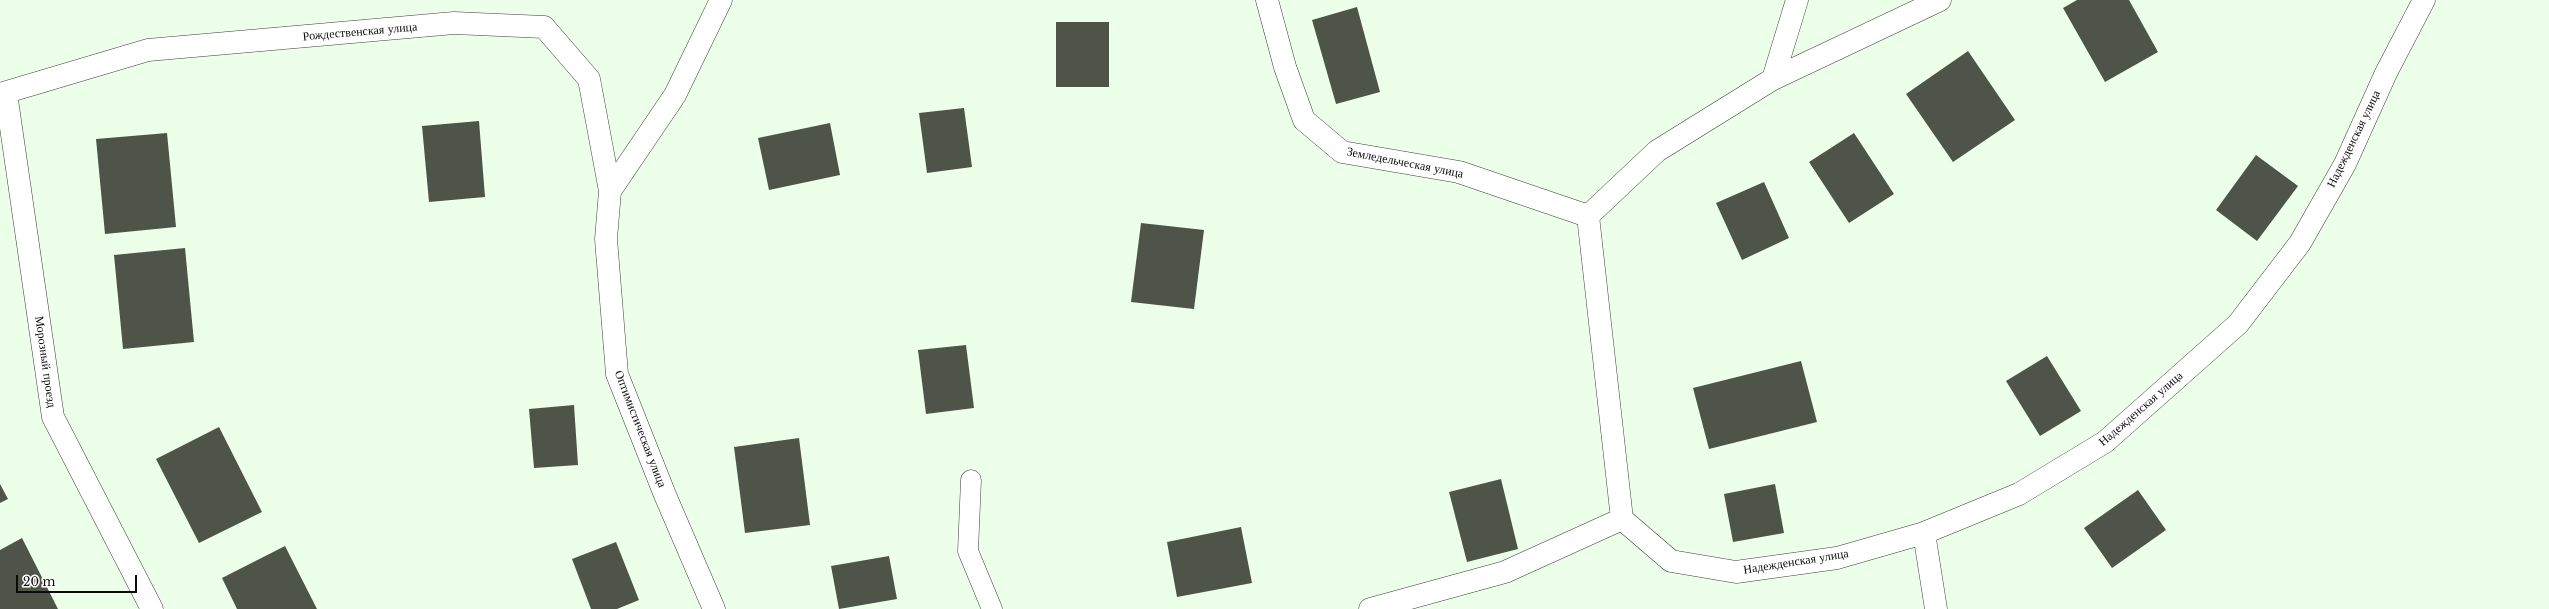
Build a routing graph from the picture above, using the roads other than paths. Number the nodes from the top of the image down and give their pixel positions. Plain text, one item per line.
1 (721, 0) edge
2 (1267, 0) edge
3 (1797, 0) edge
4 (1940, 0) edge
5 (2424, 0) edge
6 (1773, 79) junction
7 (3, 94) edge
8 (610, 191) junction
9 (1588, 216) junction
10 (970, 480) dead end
11 (1622, 519) junction
12 (1924, 533) junction
13 (152, 609) edge
14 (714, 609) edge
15 (992, 609) edge
16 (1370, 609) edge
17 (1936, 609) edge

1 - 8 street
2 - 9 street, Земледельческая улица
3 - 6 street
4 - 6 street
5 - 12 street, Надежденская улица
6 - 9 street
7 - 8 street, Рождественская улица
7 - 13 street, Морозный проезд
8 - 14 street, Оптимистическая улица
9 - 11 street
10 - 15 lane
11 - 12 street, Надежденская улица
11 - 16 street
12 - 17 street

